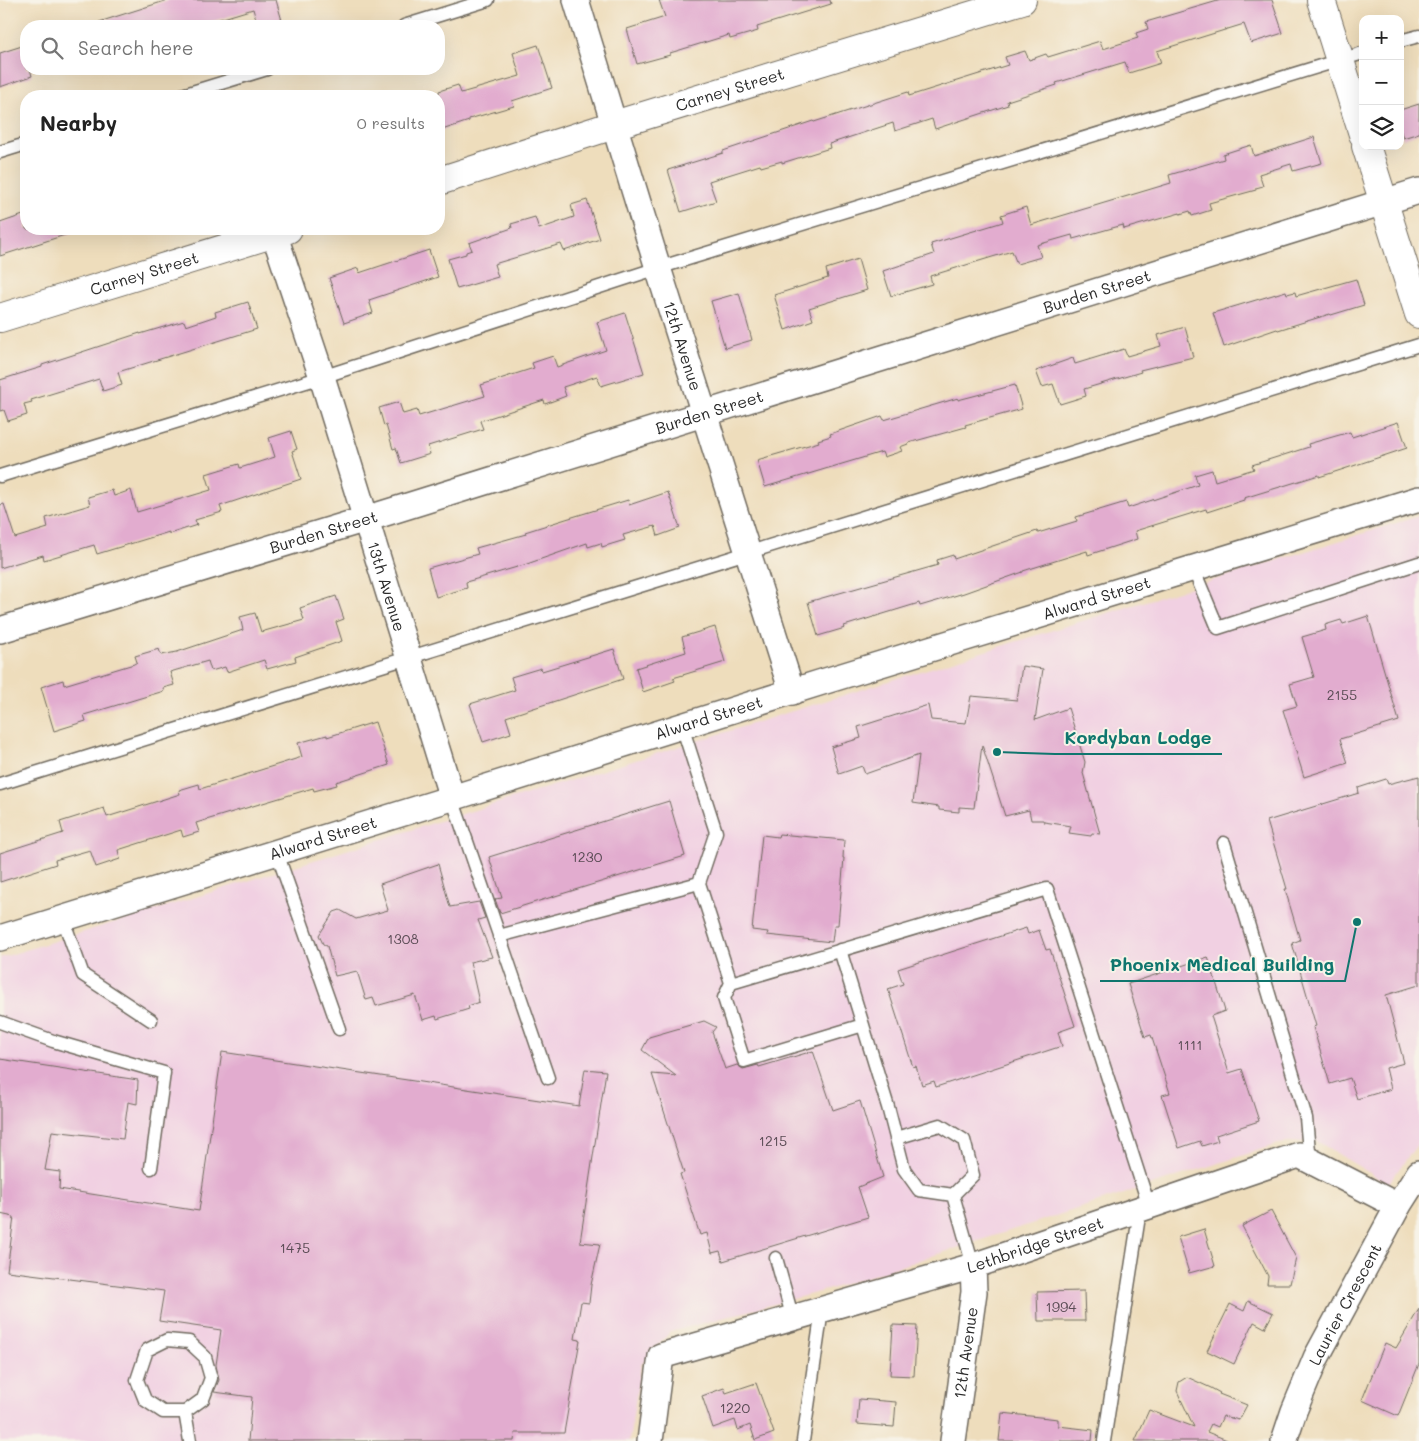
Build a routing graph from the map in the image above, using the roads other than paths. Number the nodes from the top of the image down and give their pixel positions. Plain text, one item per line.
1 (488, 0) edge
2 (576, 0) edge
3 (1022, 0) edge
4 (1321, 0) edge
5 (423, 20) edge
6 (1419, 36) edge
7 (1404, 40) edge
8 (1351, 56) edge
9 (247, 75) edge
10 (199, 90) edge
11 (1359, 108) edge
12 (614, 125) junction
13 (20, 146) edge
14 (1367, 150) edge
15 (0, 152) edge
16 (445, 179) edge
17 (1419, 191) edge
18 (1384, 201) junction
19 (268, 235) edge
20 (282, 235) edge
21 (658, 268) junction
22 (1419, 314) edge
23 (0, 318) edge
24 (1419, 345) edge
25 (322, 377) junction
26 (705, 413) junction
27 (0, 476) edge
28 (1419, 499) edge
29 (366, 519) junction
30 (747, 552) junction
31 (1419, 563) edge
32 (1193, 568) junction
33 (0, 630) edge
34 (408, 658) junction
35 (792, 692) junction
36 (682, 726) junction
37 (0, 784) edge
38 (452, 798) junction
39 (1224, 843) dead end
40 (277, 853) junction
41 (699, 883) junction
42 (63, 919) junction
43 (499, 936) junction
44 (0, 938) edge
45 (840, 950) junction
46 (731, 982) junction
47 (151, 1020) dead end
48 (0, 1022) edge
49 (863, 1025) junction
50 (339, 1029) dead end
51 (548, 1078) dead end
52 (896, 1138) junction
53 (1310, 1162) junction
54 (152, 1168) dead end
55 (1419, 1173) edge
56 (953, 1195) junction
57 (1398, 1206) junction
58 (1145, 1208) junction
59 (776, 1258) dead end
60 (974, 1266) junction
61 (822, 1310) junction
62 (793, 1319) junction
63 (185, 1412) junction
64 (190, 1441) edge
65 (650, 1441) edge
66 (803, 1441) edge
67 (953, 1441) edge
68 (1104, 1441) edge
69 (1284, 1441) edge

1 - 5 lane
2 - 12 street, 12th Avenue
3 - 12 street, Carney Street
4 - 8 street
6 - 7 lane
8 - 11 street
8 - 21 lane
9 - 10 lane
12 - 16 street, Carney Street
12 - 21 street, 12th Avenue
13 - 15 lane
14 - 18 street
17 - 18 street, Burden Street
18 - 22 street
18 - 26 street, Burden Street
19 - 23 street, Carney Street
20 - 25 street, 13th Avenue
21 - 25 lane
21 - 26 street, 12th Avenue
24 - 30 lane
25 - 27 lane
25 - 29 street, 13th Avenue
26 - 29 street, Burden Street
26 - 30 street, 12th Avenue
28 - 32 street, Alward Street
29 - 33 street, Burden Street
29 - 34 street, 13th Avenue
30 - 34 lane
30 - 35 street, 12th Avenue
31 - 32 lane
32 - 35 street, Alward Street
34 - 37 lane
34 - 38 street, 13th Avenue
35 - 36 street, Alward Street
36 - 38 street, Alward Street
36 - 41 lane
38 - 40 street, Alward Street
38 - 43 lane
39 - 53 lane
40 - 42 street, Alward Street
40 - 50 lane
41 - 43 lane
41 - 46 lane
42 - 44 street, Alward Street
42 - 47 lane
43 - 51 lane
45 - 46 lane
45 - 49 lane
45 - 58 lane
46 - 49 lane
48 - 54 lane
49 - 52 lane
52 - 56 lane
52 - 56 lane
53 - 57 street, Lethbridge Street
53 - 58 street, Lethbridge Street
55 - 57 street, Laurier Crescent
56 - 60 lane
57 - 69 street, Laurier Crescent
58 - 60 street, Lethbridge Street
58 - 68 lane
59 - 62 lane
60 - 61 street, Lethbridge Street
60 - 67 street, 12th Avenue
61 - 62 street, Lethbridge Street
61 - 66 lane
62 - 65 street, Lethbridge Street
63 - 63 lane
63 - 64 lane

